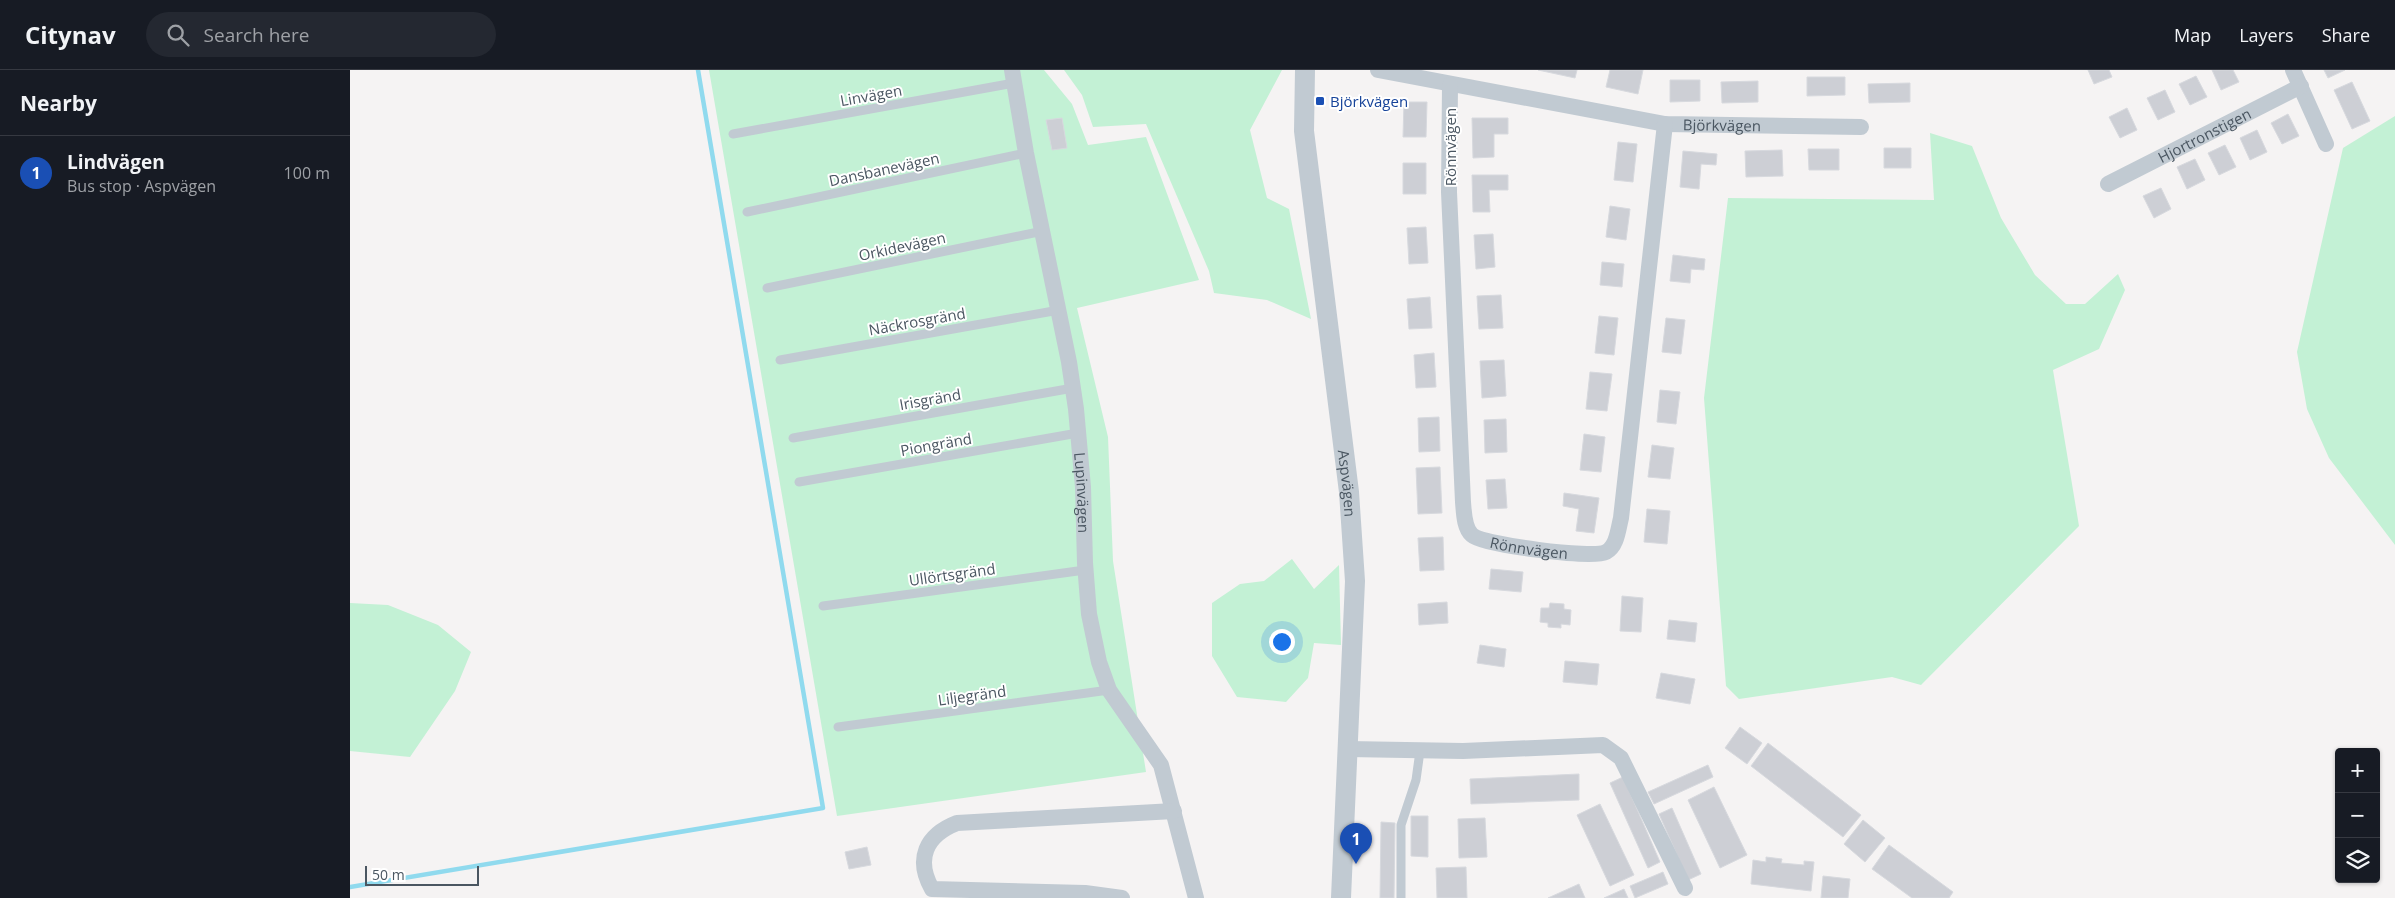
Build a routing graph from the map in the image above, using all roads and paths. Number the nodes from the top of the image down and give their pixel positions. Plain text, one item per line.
1 (1305, 70) edge
2 (1378, 70) edge
3 (2293, 70) edge
4 (1013, 76) edge
5 (1450, 85) junction
6 (2301, 86) junction
7 (1665, 124) junction
8 (1861, 127) dead end
9 (733, 134) dead end
10 (2326, 144) dead end
11 (1026, 153) junction
12 (2108, 184) dead end
13 (747, 212) dead end
14 (1043, 231) junction
15 (768, 288) dead end
16 (1059, 310) junction
17 (780, 360) dead end
18 (1073, 388) junction
19 (1078, 433) junction
20 (793, 438) dead end
21 (800, 482) dead end
22 (1085, 570) junction
23 (823, 606) dead end
24 (1109, 690) junction
25 (838, 727) dead end
26 (1348, 749) junction
27 (1420, 751) junction
28 (1174, 812) junction
29 (1685, 888) dead end
30 (1122, 898) edge
31 (1196, 898) edge
32 (1341, 898) edge
33 (1401, 898) edge

1 - 26 street, Aspvägen
2 - 5 street, Björkvägen
3 - 6 street
4 - 9 lane, Linvägen
4 - 11 street, Lupinvägen
5 - 7 street, Björkvägen
5 - 7 street, Rönnvägen
6 - 10 street
6 - 12 street, Hjortronstigen
7 - 8 street, Björkvägen
11 - 13 lane, Dansbanevägen
11 - 14 street, Lupinvägen
14 - 15 lane, Orkidevägen
14 - 16 street, Lupinvägen
16 - 17 lane, Näckrosgränd
16 - 18 street, Lupinvägen
18 - 19 street, Lupinvägen
18 - 20 lane, Irisgränd
19 - 21 lane, Piongränd
19 - 22 street, Lupinvägen
22 - 23 lane, Ullörtsgränd
22 - 24 street, Lupinvägen
24 - 25 lane, Liljegränd
24 - 28 street, Lupinvägen
26 - 27 street
26 - 32 street, Aspvägen
27 - 29 street
27 - 33 lane
28 - 30 street
28 - 31 street, Lupinvägen

